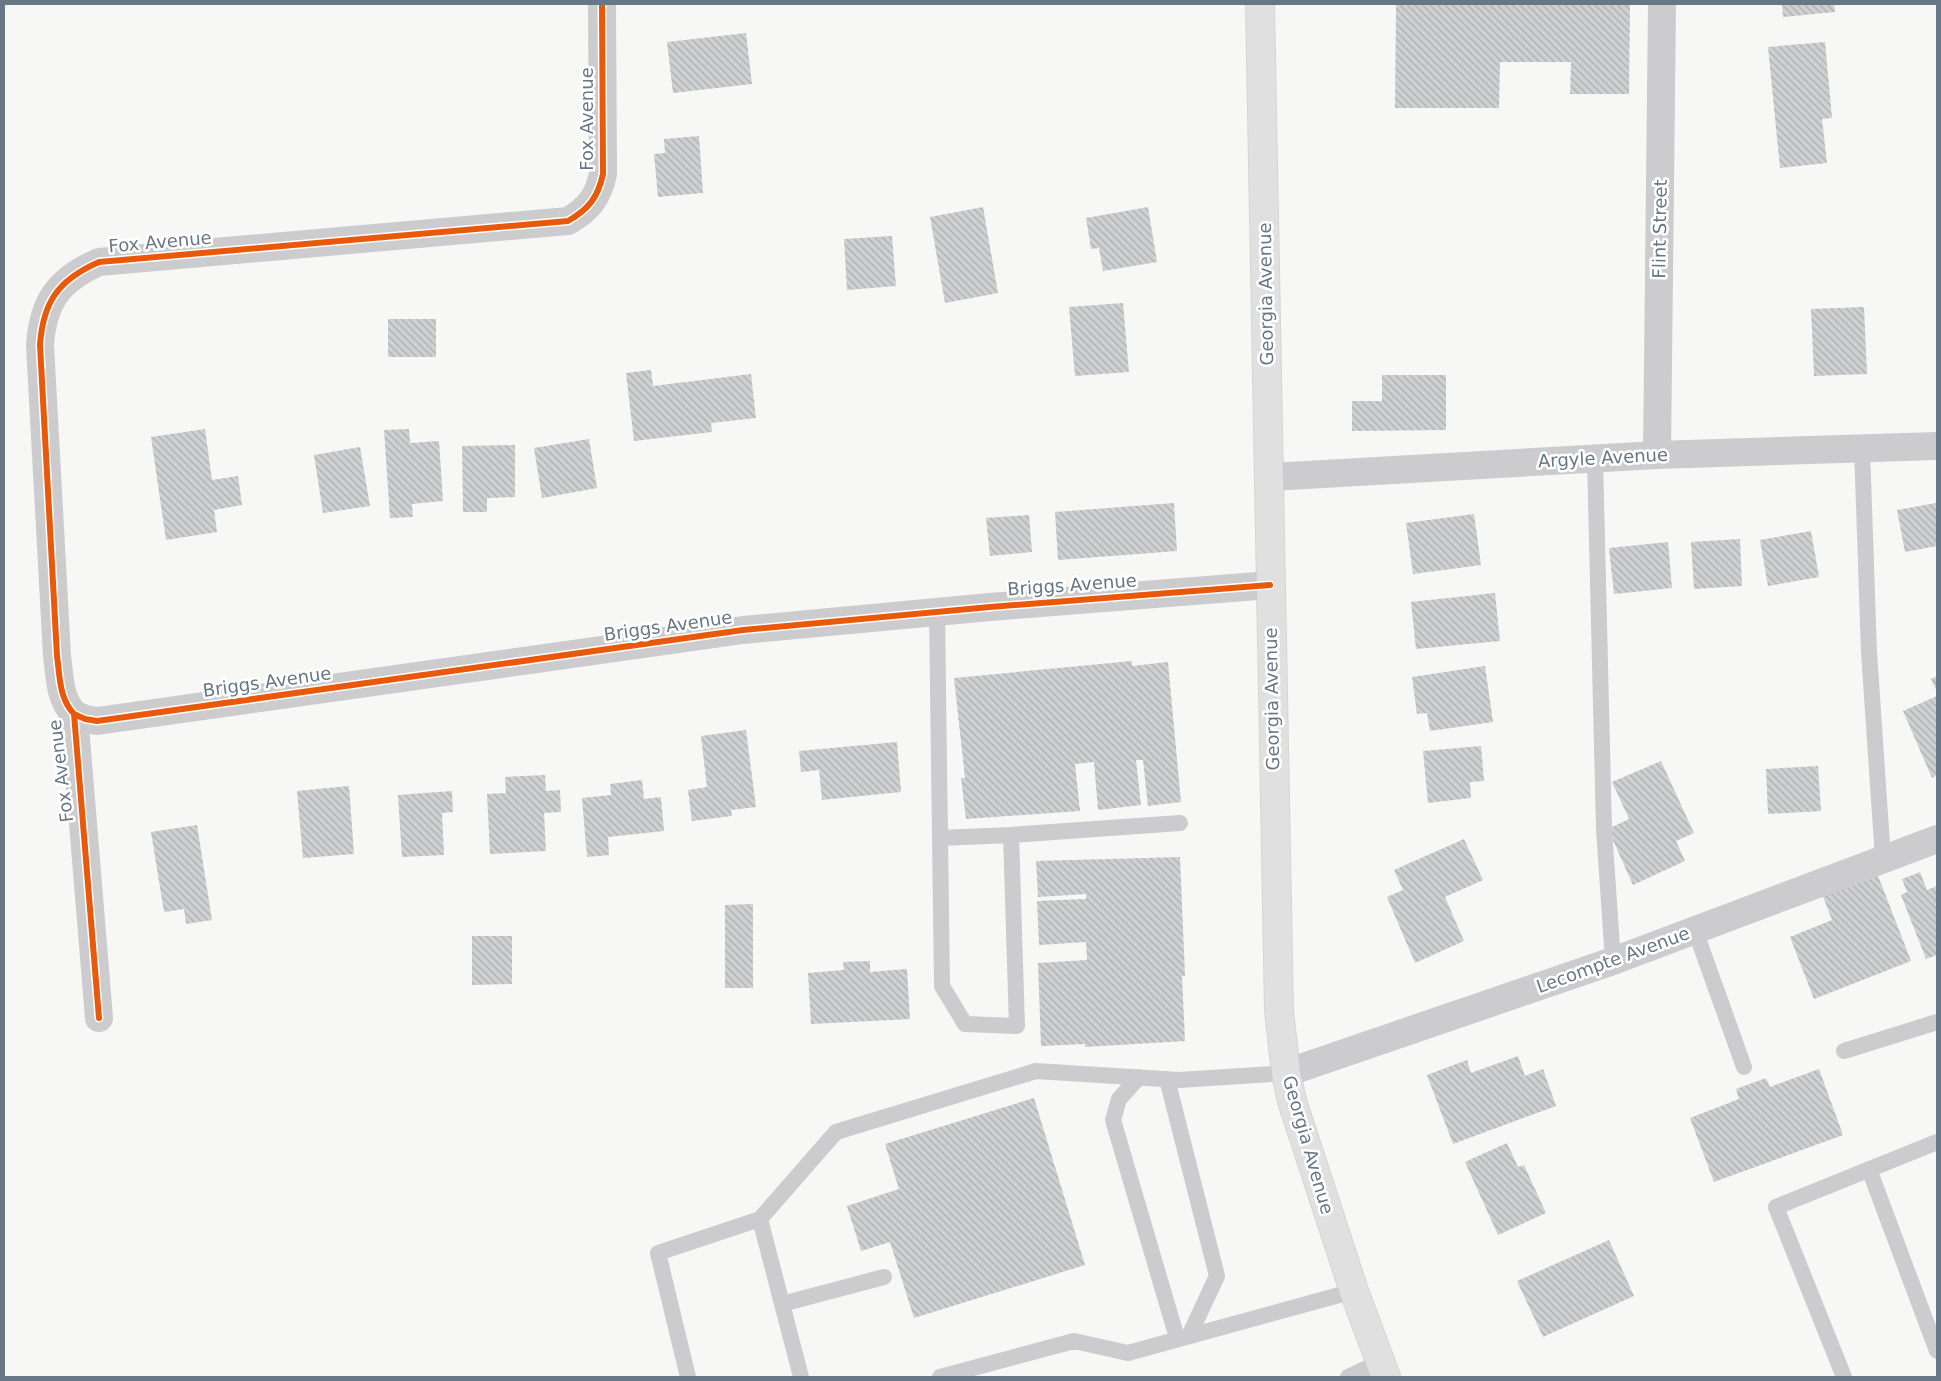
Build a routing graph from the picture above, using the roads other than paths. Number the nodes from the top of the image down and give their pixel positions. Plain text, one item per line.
1 (602, 4) edge
2 (1260, 4) edge
3 (1662, 4) edge
4 (1937, 446) edge
5 (1862, 448) junction
6 (1657, 455) junction
7 (1595, 458) junction
8 (1270, 477) junction
9 (1270, 585) junction
10 (937, 612) junction
11 (74, 714) junction
12 (1180, 824) dead end
13 (1011, 836) junction
14 (940, 838) junction
15 (1937, 839) edge
16 (1883, 859) junction
17 (1695, 930) junction
18 (1613, 962) junction
19 (99, 1018) dead end
20 (1937, 1022) edge
21 (1844, 1051) dead end
22 (1744, 1067) dead end
23 (1286, 1073) junction
24 (1139, 1077) junction
25 (1166, 1079) junction
26 (1937, 1142) edge
27 (1869, 1169) junction
28 (760, 1219) junction
29 (884, 1277) dead end
30 (1354, 1290) junction
31 (782, 1304) junction
32 (1183, 1336) junction
33 (1937, 1351) edge
34 (1383, 1370) edge
35 (688, 1377) edge
36 (801, 1377) edge
37 (940, 1377) edge
38 (1348, 1377) edge
39 (1844, 1377) edge

1 - 11 street, Fox Avenue
2 - 8 main road, Georgia Avenue
3 - 6 street, Flint Street
4 - 5 street, Argyle Avenue
5 - 6 street, Argyle Avenue
5 - 16 lane
6 - 7 street, Argyle Avenue
7 - 8 street, Argyle Avenue
7 - 18 lane
8 - 9 main road, Georgia Avenue
9 - 10 street, Briggs Avenue
9 - 23 main road, Georgia Avenue
10 - 11 street, Briggs Avenue
10 - 14 lane
11 - 19 street, Fox Avenue
12 - 13 lane
13 - 14 lane
13 - 14 lane
15 - 16 street, Lecompte Avenue
16 - 17 street, Lecompte Avenue
17 - 18 street, Lecompte Avenue
17 - 22 lane
18 - 23 street, Lecompte Avenue
20 - 21 lane
23 - 25 lane
23 - 30 main road, Georgia Avenue
24 - 25 lane
24 - 28 lane
24 - 32 lane
25 - 32 lane
26 - 27 lane
27 - 33 lane
27 - 39 lane
28 - 31 lane
28 - 35 lane
29 - 31 lane
30 - 32 lane
30 - 34 main road, Georgia Avenue
31 - 36 lane
32 - 37 lane
34 - 38 lane

